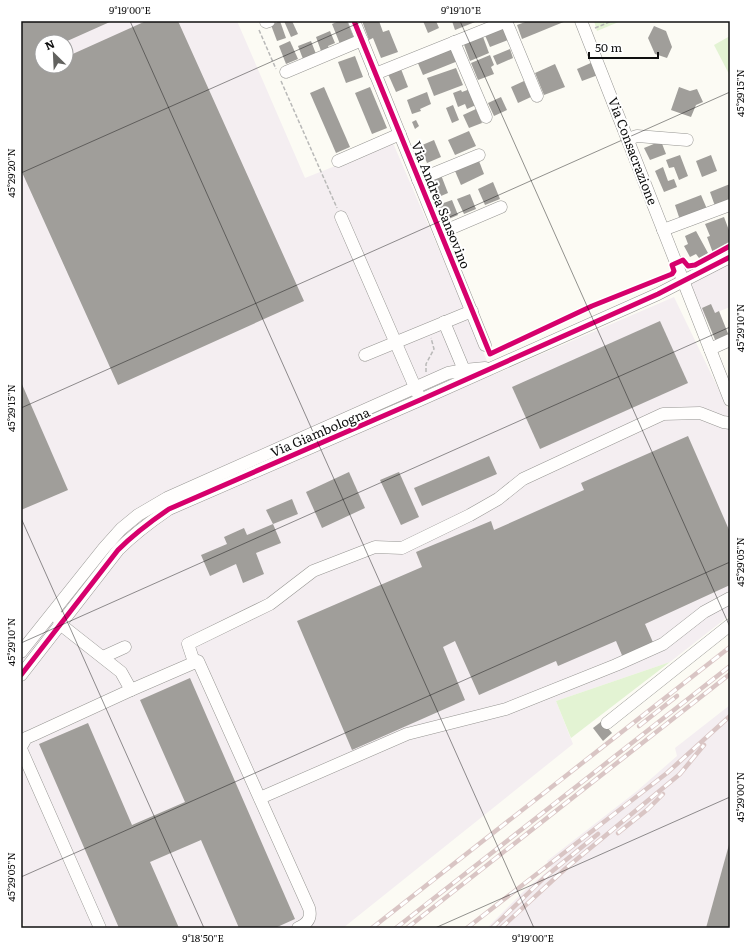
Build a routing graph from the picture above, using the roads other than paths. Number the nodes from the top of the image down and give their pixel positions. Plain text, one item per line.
1 (354, 21) edge
2 (506, 21) edge
3 (584, 27) edge
4 (362, 40) junction
5 (454, 42) junction
6 (286, 72) dead end
7 (375, 74) junction
8 (537, 96) dead end
9 (486, 117) dead end
10 (400, 134) junction
11 (628, 139) junction
12 (687, 140) dead end
13 (479, 154) dead end
14 (338, 161) dead end
15 (418, 180) junction
16 (730, 205) edge
17 (501, 207) dead end
18 (341, 217) road end
19 (664, 230) junction
20 (440, 233) junction
21 (730, 257) edge
22 (683, 282) junction
23 (472, 311) junction
24 (444, 322) junction
25 (730, 340) edge
26 (395, 342) junction
27 (486, 345) dead end
28 (710, 348) junction
29 (365, 355) dead end
30 (493, 368) junction
31 (464, 370) junction
32 (417, 392) junction
33 (730, 400) edge
34 (730, 422) edge
35 (343, 424) junction
36 (264, 468) junction
37 (730, 598) edge
38 (56, 608) junction
39 (60, 624) junction
40 (730, 625) edge
41 (125, 647) dead end
42 (21, 652) edge
43 (103, 657) junction
44 (194, 662) junction
45 (21, 675) edge
46 (131, 690) junction
47 (607, 723) dead end
48 (21, 748) edge
49 (260, 798) junction
50 (100, 928) edge
51 (298, 928) edge

1 - 4 street, Via Andrea Sansovino
2 - 5 street
2 - 8 street
3 - 11 street, Via Consacrazione
4 - 6 street
4 - 7 street, Via Andrea Sansovino
5 - 7 street
5 - 9 street
7 - 10 street, Via Andrea Sansovino
10 - 14 street
10 - 15 street, Via Andrea Sansovino
11 - 12 street
11 - 19 street, Via Consacrazione
13 - 15 street
15 - 20 street, Via Andrea Sansovino
16 - 19 street
17 - 20 street
18 - 26 street
19 - 22 street, Via Consacrazione
20 - 23 street, Via Andrea Sansovino
21 - 22 street, Via Giambologna
22 - 28 street, Via Consacrazione
22 - 30 street, Via Giambologna
23 - 24 street
23 - 27 street, Via Andrea Sansovino
24 - 26 street
24 - 31 street
25 - 28 street
26 - 29 street
26 - 32 street
28 - 33 street, Via Consacrazione
30 - 31 street, Via Giambologna
30 - 36 street, Via Giambologna
31 - 32 street, Via Giambologna
32 - 35 street, Via Giambologna
34 - 44 street
35 - 36 street, Via Giambologna
35 - 38 street, Via Giambologna
36 - 39 street, Via Giambologna
37 - 49 street
38 - 39 street
38 - 42 street, Via Giambologna
39 - 43 street
39 - 45 street, Via Giambologna
40 - 47 street
41 - 43 street
43 - 46 street
44 - 46 street
44 - 49 street
46 - 48 street
48 - 50 street
49 - 51 street

